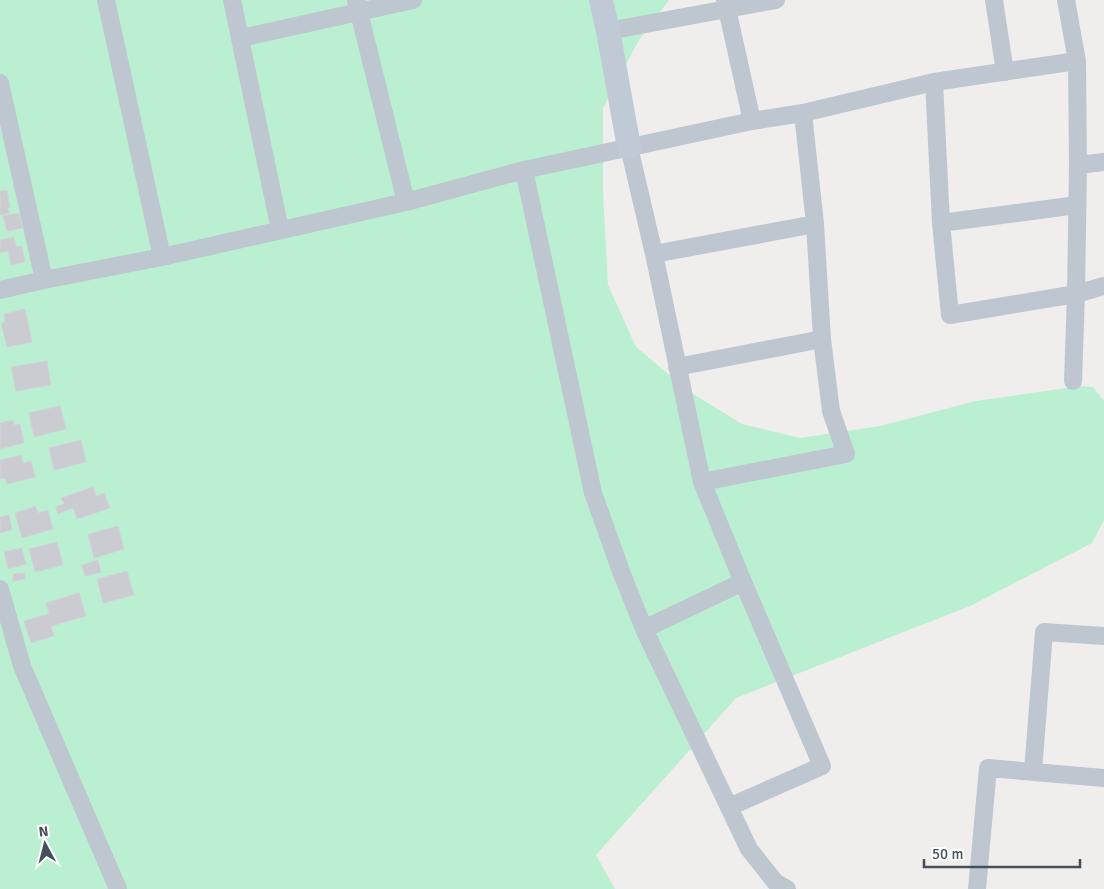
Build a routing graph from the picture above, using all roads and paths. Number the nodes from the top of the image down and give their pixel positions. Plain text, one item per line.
1 (106, 0) edge
2 (232, 0) edge
3 (413, 0) edge
4 (601, 0) edge
5 (776, 0) edge
6 (994, 0) edge
7 (1066, 0) edge
8 (726, 5) edge
9 (358, 6) edge
10 (608, 31) junction
11 (241, 38) junction
12 (1077, 61) junction
13 (1005, 72) junction
14 (934, 82) junction
15 (0, 83) edge
16 (803, 112) junction
17 (752, 121) junction
18 (629, 147) junction
19 (1104, 162) edge
20 (1078, 165) junction
21 (524, 170) junction
22 (406, 202) junction
23 (1077, 205) junction
24 (941, 223) junction
25 (814, 224) junction
26 (280, 230) junction
27 (654, 254) junction
28 (162, 258) junction
29 (44, 280) junction
30 (1104, 286) edge
31 (0, 290) edge
32 (1076, 294) junction
33 (822, 339) junction
34 (677, 366) junction
35 (1074, 381) dead end
36 (702, 482) junction
37 (743, 582) junction
38 (0, 588) edge
39 (644, 629) junction
40 (1104, 636) edge
41 (1033, 771) junction
42 (1104, 778) edge
43 (729, 807) junction
44 (118, 889) edge
45 (787, 889) edge
46 (977, 889) edge

1 - 28 street
2 - 11 street
3 - 9 street
4 - 10 street
5 - 8 street
6 - 13 street
7 - 12 street
8 - 10 street
8 - 17 street
9 - 11 street
9 - 22 street
10 - 18 street
11 - 26 street
12 - 13 street
12 - 20 street
13 - 14 street
14 - 16 street
14 - 24 street
15 - 29 street
16 - 17 street
16 - 25 street
17 - 18 street
18 - 21 street
18 - 27 street
19 - 20 street
20 - 23 street
21 - 22 street
21 - 39 street
22 - 26 street
23 - 24 street
23 - 32 street
24 - 32 street
25 - 27 street
25 - 33 street
26 - 28 street
27 - 34 street
28 - 29 street
29 - 31 street
30 - 32 street
32 - 35 street
33 - 34 street
33 - 36 street
34 - 36 street
36 - 37 street
37 - 39 street
37 - 43 street
38 - 44 street
39 - 43 street
40 - 41 street
41 - 42 street
41 - 46 street
43 - 45 street

